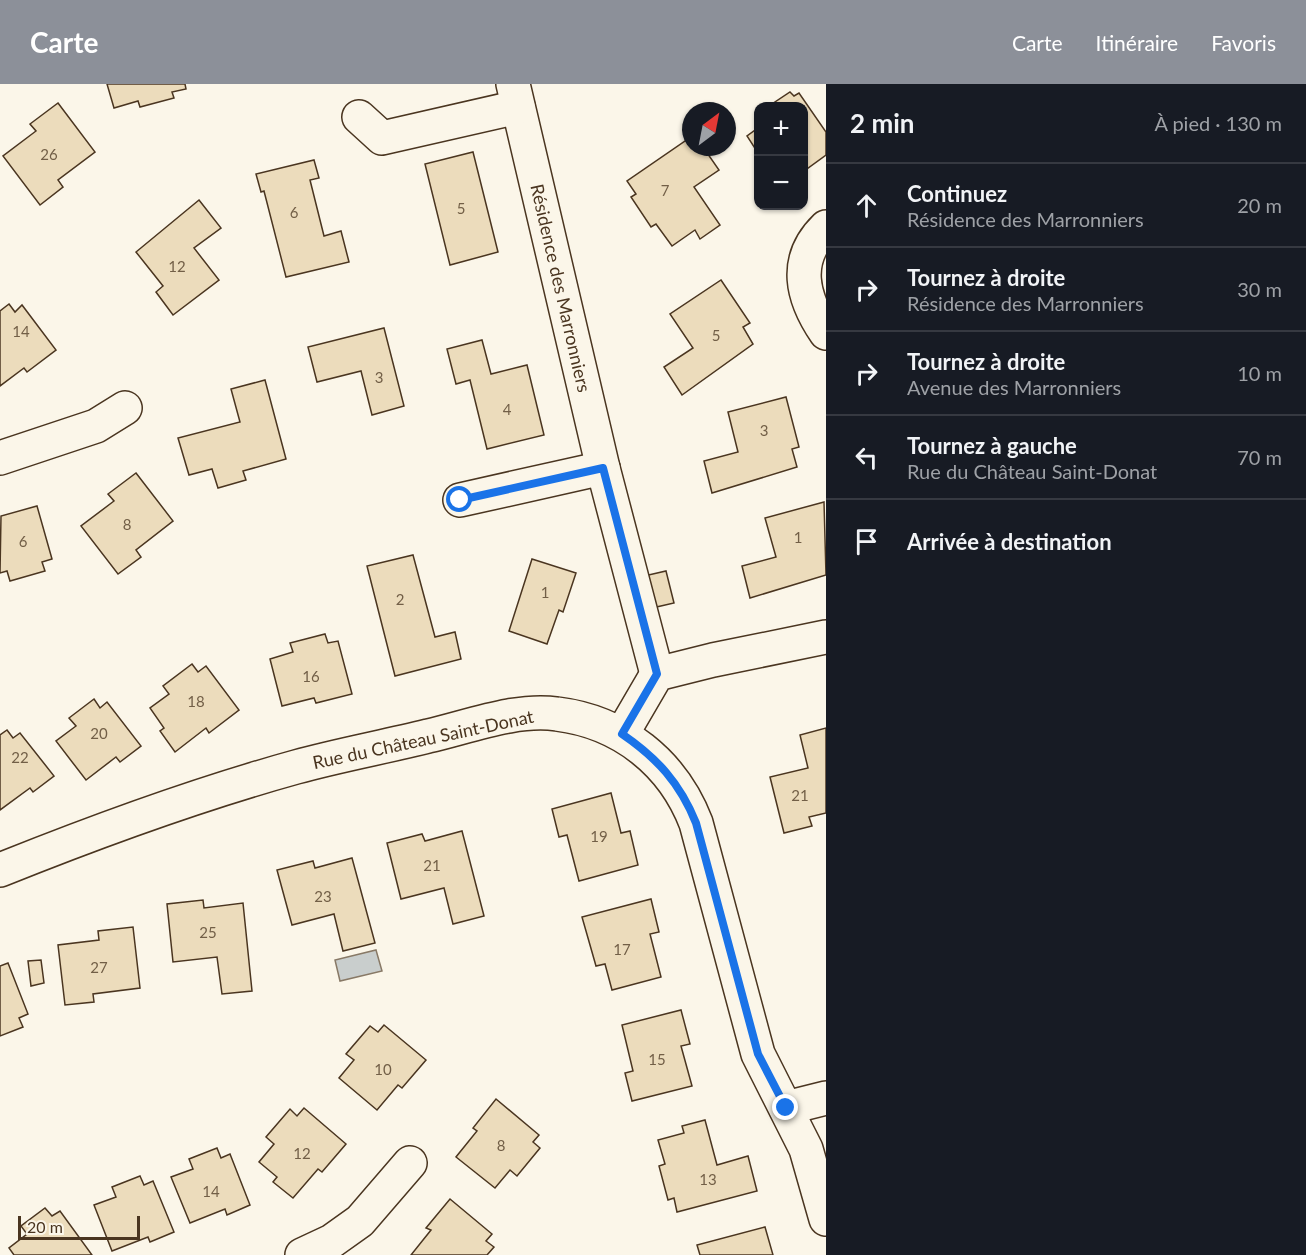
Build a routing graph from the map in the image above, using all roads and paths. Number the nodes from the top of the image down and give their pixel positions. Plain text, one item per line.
1 (516, 95) edge
2 (359, 117) dead end
3 (826, 227) edge
4 (826, 333) edge
5 (125, 408) dead end
6 (0, 459) edge
7 (603, 468) junction
8 (460, 500) dead end
9 (826, 637) edge
10 (657, 674) junction
11 (622, 734) junction
12 (0, 870) edge
13 (826, 1098) edge
14 (786, 1108) junction
15 (410, 1163) dead end
16 (826, 1219) edge
17 (302, 1255) edge

1 - 2 street, Résidence des Marronniers
1 - 7 street, Résidence des Marronniers
3 - 4 street
5 - 6 street
7 - 8 street
7 - 10 street, Résidence des Marronniers
9 - 10 street
10 - 11 street
11 - 12 street, Rue du Château Saint-Donat
11 - 14 street, Rue du Château Saint-Donat
13 - 14 street
14 - 16 street, Rue du Château Saint-Donat
15 - 17 street

